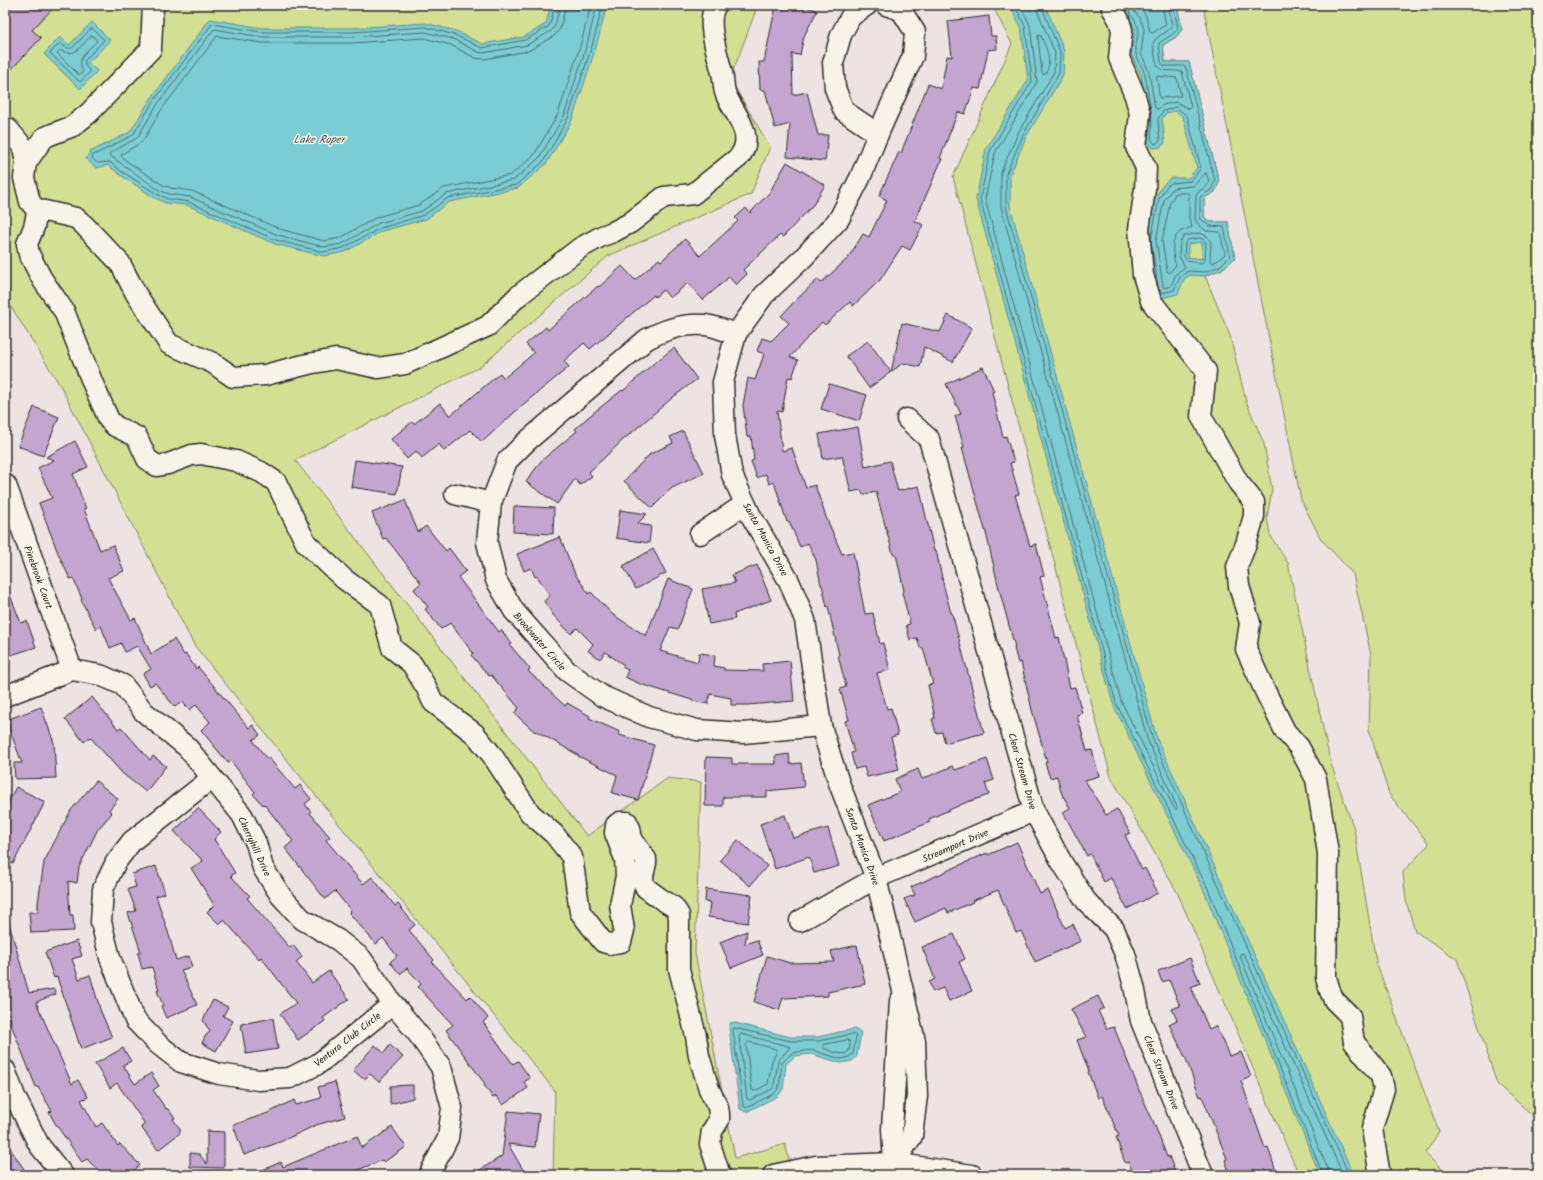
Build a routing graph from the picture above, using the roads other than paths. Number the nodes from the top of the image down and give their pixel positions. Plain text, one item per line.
1 (153, 5) edge
2 (716, 5) edge
3 (867, 5) edge
4 (886, 5) edge
5 (1112, 5) edge
6 (7, 128) edge
7 (878, 134) junction
8 (45, 137) junction
9 (26, 163) junction
10 (36, 209) junction
11 (736, 334) junction
12 (907, 419) dead end
13 (6, 485) edge
14 (455, 494) dead end
15 (491, 503) junction
16 (745, 504) junction
17 (700, 534) dead end
18 (72, 670) junction
19 (5, 696) edge
20 (821, 726) junction
21 (212, 778) junction
22 (1034, 811) junction
23 (876, 878) junction
24 (800, 920) dead end
25 (393, 1004) junction
26 (5, 1070) edge
27 (894, 1169) edge
28 (63, 1175) edge
29 (428, 1175) edge
30 (720, 1175) edge
31 (773, 1175) edge
32 (972, 1175) edge
33 (1203, 1175) edge
34 (1380, 1175) edge

1 - 8 street
2 - 10 street
3 - 7 street
4 - 7 street, Santa Monica Drive
5 - 34 street
6 - 8 street
6 - 9 street
7 - 11 street, Santa Monica Drive
8 - 9 street
9 - 10 street
10 - 30 street
11 - 15 street, Brookwater Circle
11 - 16 street, Santa Monica Drive
12 - 22 street, Clear Stream Drive
13 - 18 street, Pinebrook Court
14 - 15 street
15 - 20 street, Brookwater Circle
16 - 17 street
16 - 20 street, Santa Monica Drive
18 - 19 street
18 - 21 street, Cherryhill Drive
20 - 23 street, Santa Monica Drive
21 - 25 street, Cherryhill Drive
21 - 25 street, Ventura Club Circle
22 - 23 street, Streamport Drive
22 - 33 street, Clear Stream Drive
23 - 24 street, Streamport Drive
23 - 27 street, Santa Monica Drive
25 - 29 street, Cherryhill Drive
26 - 28 street
27 - 31 street
27 - 32 street

